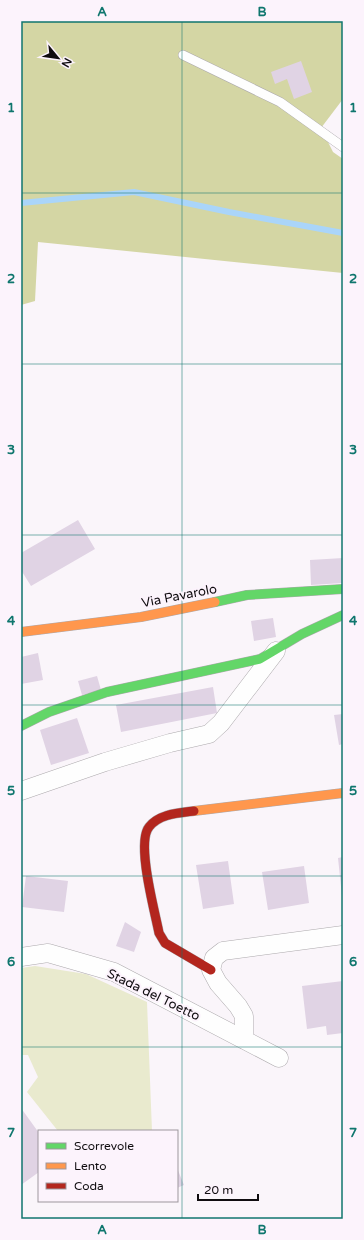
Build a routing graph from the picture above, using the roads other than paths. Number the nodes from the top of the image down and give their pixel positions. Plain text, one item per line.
1 (183, 55) dead end
2 (343, 147) edge
3 (343, 589) edge
4 (343, 615) edge
5 (21, 632) edge
6 (279, 648) junction
7 (21, 726) edge
8 (21, 791) edge
9 (343, 793) edge
10 (343, 935) edge
11 (21, 956) edge
12 (211, 970) junction
13 (244, 1040) junction
14 (279, 1058) dead end

1 - 2 lane
3 - 5 street, Via Pavarolo
4 - 6 street
6 - 7 street
6 - 8 street
9 - 12 street
10 - 12 street
11 - 13 street, Stada del Toetto
12 - 13 street
13 - 14 street, Stada del Toetto

